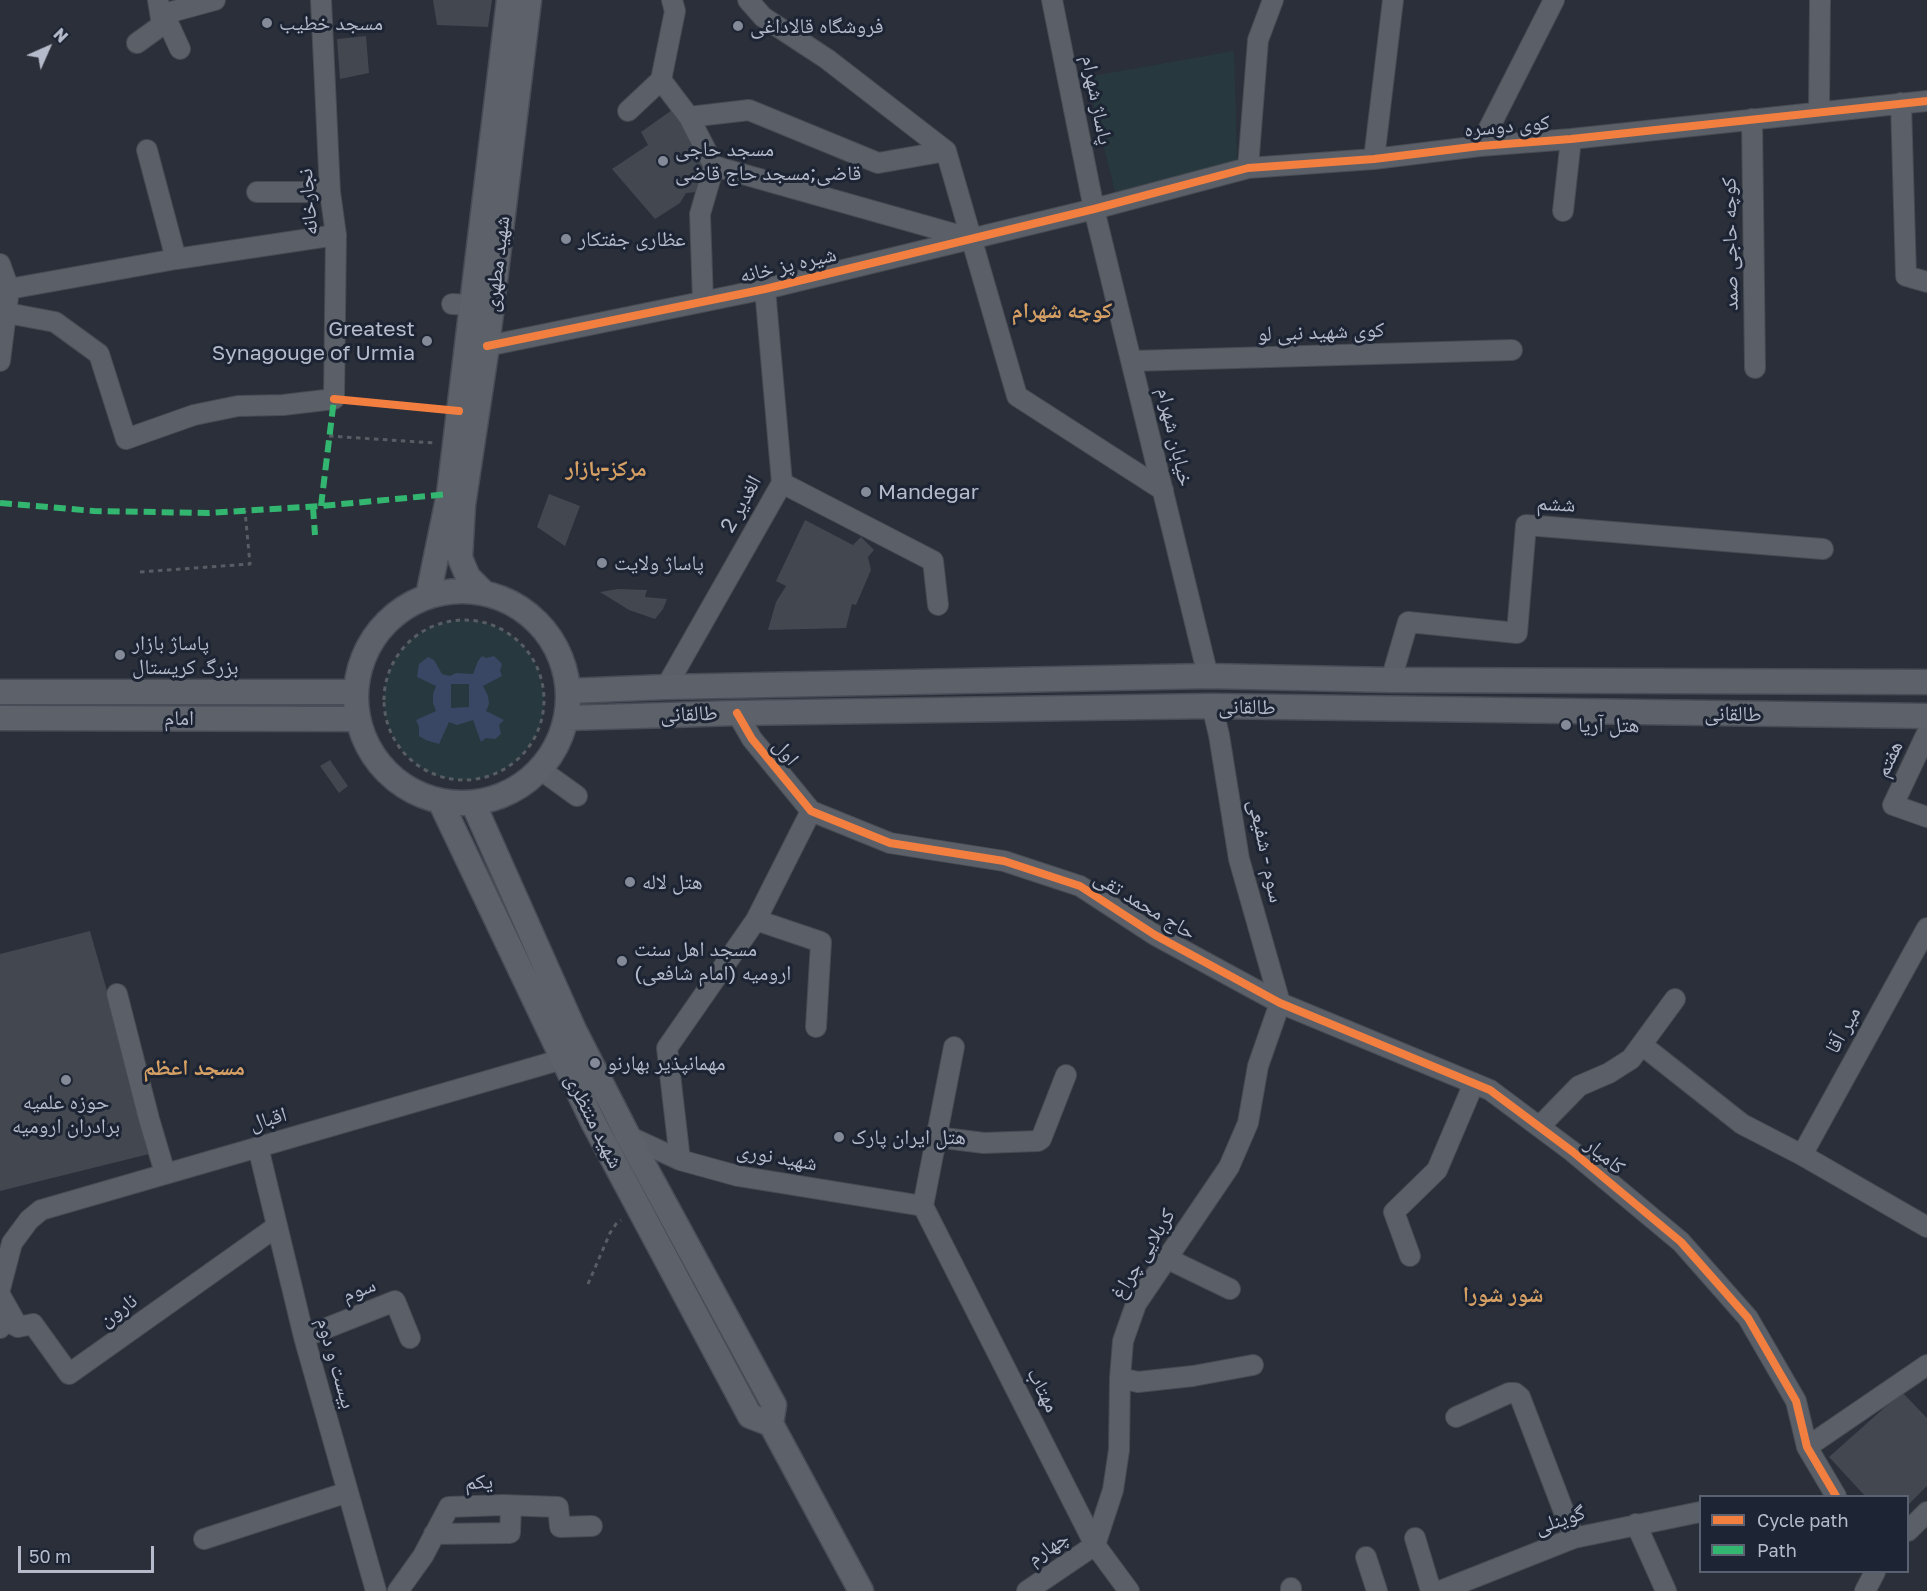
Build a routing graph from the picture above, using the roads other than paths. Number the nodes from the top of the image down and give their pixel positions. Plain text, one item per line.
1 (158, 0) edge
2 (215, 0) edge
3 (321, 0) edge
4 (508, 0) edge
5 (529, 0) edge
6 (748, 0) edge
7 (1052, 0) edge
8 (1273, 0) edge
9 (1393, 0) edge
10 (1554, 0) edge
11 (1820, 0) edge
12 (679, 4) edge
13 (162, 25) junction
14 (137, 43) dead end
15 (180, 49) dead end
16 (661, 80) junction
17 (1927, 101) edge
18 (1901, 103) junction
19 (628, 111) dead end
20 (1819, 112) junction
21 (689, 117) junction
22 (1752, 119) junction
23 (1571, 139) junction
24 (1480, 146) junction
25 (147, 150) dead end
26 (946, 151) junction
27 (1374, 159) junction
28 (714, 166) junction
29 (1248, 168) junction
30 (256, 192) dead end
31 (330, 192) junction
32 (1094, 209) junction
33 (1563, 211) dead end
34 (336, 235) junction
35 (972, 239) junction
36 (176, 259) junction
37 (0, 264) edge
38 (1927, 282) edge
39 (9, 289) junction
40 (765, 290) junction
41 (703, 301) junction
42 (7, 313) junction
43 (487, 346) junction
44 (1512, 350) dead end
45 (0, 361) edge
46 (1132, 361) junction
47 (1755, 368) dead end
48 (782, 483) junction
49 (1163, 490) junction
50 (1823, 549) dead end
51 (483, 592) junction
52 (428, 596) junction
53 (938, 605) dead end
54 (1208, 676) junction
55 (1391, 680) junction
56 (1927, 682) edge
57 (666, 687) junction
58 (569, 691) junction
59 (0, 692) edge
60 (356, 692) junction
61 (1212, 706) junction
62 (737, 713) junction
63 (1927, 717) edge
64 (0, 718) edge
65 (567, 718) junction
66 (358, 719) junction
67 (1927, 733) edge
68 (541, 770) junction
69 (577, 796) dead end
70 (440, 801) junction
71 (473, 803) junction
72 (811, 811) junction
73 (1927, 817) edge
74 (756, 920) junction
75 (1927, 928) edge
76 (117, 994) dead end
77 (1675, 999) dead end
78 (1280, 1003) junction
79 (816, 1027) dead end
80 (1642, 1045) junction
81 (954, 1047) dead end
82 (563, 1059) junction
83 (1066, 1075) dead end
84 (1474, 1083) junction
85 (614, 1108) junction
86 (593, 1122) junction
87 (1540, 1126) junction
88 (628, 1136) junction
89 (936, 1137) junction
90 (258, 1147) junction
91 (1802, 1155) junction
92 (680, 1160) junction
93 (165, 1173) junction
94 (923, 1206) junction
95 (276, 1227) junction
96 (1927, 1227) edge
97 (6, 1242) edge
98 (1410, 1256) dead end
99 (1166, 1258) junction
100 (0, 1289) edge
101 (1230, 1289) dead end
102 (0, 1295) edge
103 (9, 1327) edge
104 (304, 1337) junction
105 (410, 1338) dead end
106 (1253, 1365) dead end
107 (1926, 1369) edge
108 (1120, 1378) junction
109 (1456, 1417) dead end
110 (771, 1424) junction
111 (1807, 1447) junction
112 (348, 1492) junction
113 (1835, 1495) edge
114 (511, 1506) junction
115 (1699, 1512) edge
116 (1927, 1512) edge
117 (1636, 1524) junction
118 (592, 1526) dead end
119 (1909, 1531) edge
120 (434, 1534) junction
121 (1416, 1538) dead end
122 (1574, 1538) junction
123 (204, 1539) dead end
124 (1095, 1545) junction
125 (1366, 1557) dead end
126 (1874, 1573) edge
127 (376, 1591) edge
128 (398, 1591) edge
129 (861, 1591) edge
130 (1027, 1591) edge
131 (1129, 1591) edge
132 (1377, 1591) edge
133 (1431, 1591) edge
134 (1440, 1591) edge
135 (1666, 1591) edge
136 (1864, 1591) edge

1 - 13 street
2 - 13 street
3 - 31 street, نجارخانه
4 - 52 main road, شهید مطهری
5 - 43 main road, شهید مطهری
6 - 26 street
7 - 32 street, پاساژ شهرام
8 - 29 street
9 - 27 street
10 - 24 street
11 - 20 street
12 - 16 street
13 - 14 street
13 - 15 street
16 - 19 street
16 - 21 street
17 - 18 street, کوی دوسره
18 - 20 street, کوی دوسره
18 - 38 street
20 - 22 street, کوی دوسره
21 - 26 street
21 - 28 street
22 - 23 street, کوی دوسره
22 - 47 street, کوچه حاجی صمد
23 - 24 street, کوی دوسره
23 - 33 street
24 - 27 street, کوی دوسره
25 - 36 street
26 - 35 street
27 - 29 street, کوی دوسره
28 - 35 street
28 - 41 street
29 - 32 street, کوی دوسره
30 - 31 street
31 - 34 street, نجارخانه
32 - 35 street, شیره پز خانه
32 - 46 street, خیابان شهرام
34 - 36 street
34 - 42 street, نجارخانه
35 - 40 street, شیره پز خانه
35 - 49 street
36 - 39 street
37 - 39 street
39 - 42 street
40 - 41 street, شیره پز خانه
40 - 48 street, 2 الغدیر
41 - 43 street, شیره پز خانه
42 - 45 street
43 - 51 main road, شهید مطهری
44 - 46 street, کوی شهید نبی لو
46 - 49 street, خیابان شهرام
48 - 53 street
48 - 57 street, 2 الغدیر
49 - 54 street, خیابان شهرام
50 - 55 street, ششم
51 - 52 main road
51 - 58 main road
52 - 60 main road
54 - 55 main road, طالقانی
54 - 57 main road, طالقانی
54 - 61 main road
55 - 56 main road, طالقانی
57 - 58 main road, طالقانی
58 - 65 main road
59 - 60 main road, امام
60 - 66 main road
61 - 62 main road, طالقانی
61 - 63 main road, طالقانی
61 - 78 street, سوم - شفیعی
62 - 65 main road, طالقانی
62 - 72 street, اول
64 - 66 main road, امام
65 - 68 main road
66 - 70 main road
67 - 73 street, هفتم
68 - 69 street
68 - 71 main road
70 - 71 main road
70 - 82 main road, شهید منتظری
71 - 85 main road, شهید منتظری
72 - 74 street
72 - 78 street, حاج محمد تقی
74 - 79 street
74 - 92 street
75 - 91 street, میر آقا
76 - 93 street
77 - 80 street
78 - 84 street, کامیار
78 - 99 street, کربلایی چراغ
80 - 87 street
80 - 91 street
81 - 89 street
82 - 86 main road, شهید منتظری
82 - 90 street, اقبال
83 - 89 street
84 - 87 street, کامیار
84 - 98 street
85 - 86 main road
85 - 88 main road, شهید منتظری
86 - 110 main road, شهید منتظری
87 - 111 street, کامیار
88 - 92 street, شهید نوری
88 - 110 main road, شهید منتظری
89 - 94 street
90 - 93 street, اقبال
90 - 95 street, بیست و دوم
91 - 96 street
92 - 94 street, شهید نوری
93 - 97 street, اقبال
94 - 124 street, مهتاب
95 - 103 street, نارون
95 - 104 street, بیست و دوم
97 - 100 street
99 - 101 street
99 - 108 street, کربلایی چراغ
102 - 103 street
104 - 105 street, سوم
104 - 112 street, بیست و دوم
106 - 108 street
107 - 111 street
108 - 124 street, کربلایی چراغ
109 - 122 street
110 - 129 main road, شهید منتظری
111 - 113 street, کامیار
112 - 123 street
112 - 127 street, بیست و دوم
114 - 118 street, یکم
114 - 120 street, یکم
114 - 120 street
115 - 117 street, گوینلی
116 - 119 street
117 - 122 street, گوینلی
117 - 135 street
120 - 128 street, یکم
121 - 133 street
122 - 134 street, گوینلی
124 - 130 street, چهارم
124 - 131 street, مهتاب
125 - 132 street
126 - 136 street

